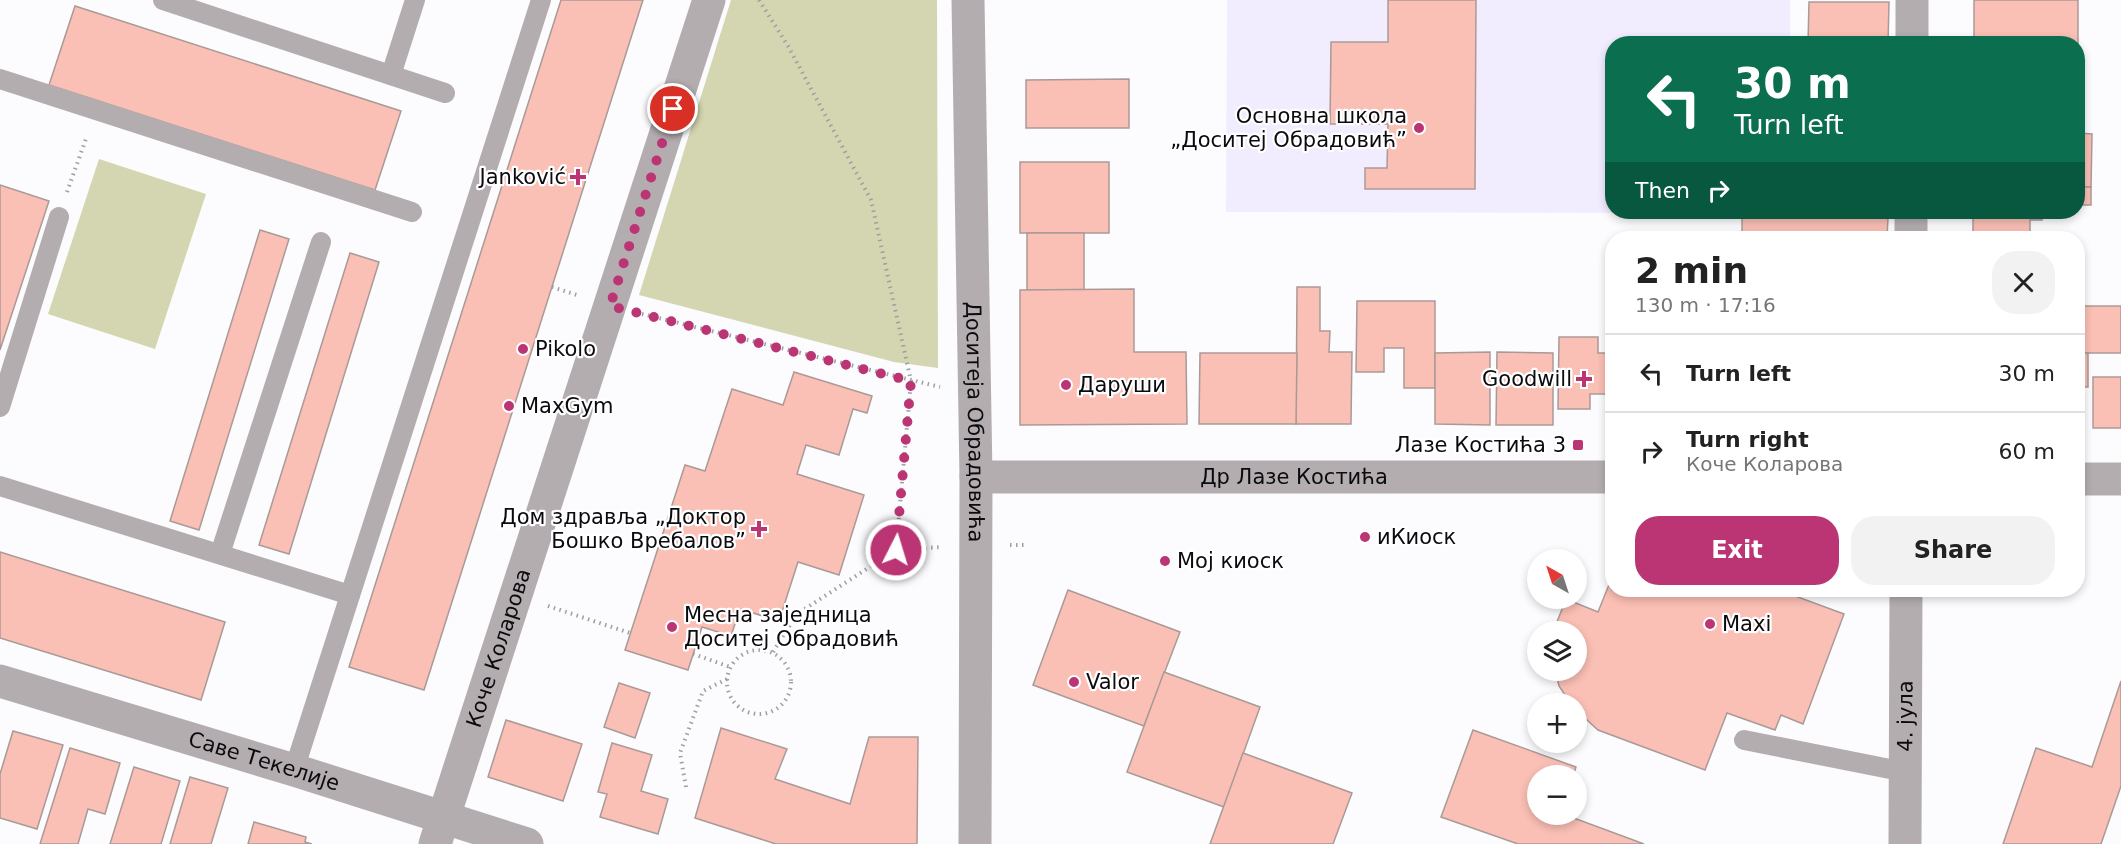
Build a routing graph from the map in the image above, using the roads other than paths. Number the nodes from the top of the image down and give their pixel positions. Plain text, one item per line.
1 (163, 0) edge
2 (415, 0) edge
3 (540, 0) edge
4 (709, 0) edge
5 (968, 0) edge
6 (1912, 0) edge
7 (1912, 36) edge
8 (391, 75) junction
9 (0, 79) edge
10 (445, 93) dead end
11 (412, 212) dead end
12 (59, 217) road end
13 (321, 242) dead end
14 (0, 407) edge
15 (976, 477) junction
16 (1605, 477) edge
17 (2085, 479) edge
18 (2121, 479) edge
19 (0, 486) edge
20 (220, 554) junction
21 (350, 595) junction
22 (1906, 597) edge
23 (0, 681) edge
24 (1744, 740) dead end
25 (294, 770) junction
26 (1905, 772) junction
27 (439, 831) edge
28 (527, 844) edge
29 (975, 844) edge
30 (1905, 844) edge

1 - 8 lane
2 - 8 lane
3 - 21 lane
4 - 27 street, Коче Коларова
5 - 15 street, Доситеја Обрадовића
6 - 7 street
8 - 10 lane
9 - 11 lane
12 - 14 lane
13 - 20 lane
15 - 16 street, Др Лазе Костића
15 - 29 street, Доситеја Обрадовића
17 - 18 street
19 - 20 lane
20 - 21 lane
21 - 25 lane
22 - 26 street, 4. јула
23 - 25 street, Саве Текелије
24 - 26 lane
25 - 27 street, Саве Текелије
26 - 30 street, 4. јула
27 - 28 street, Саве Текелије

